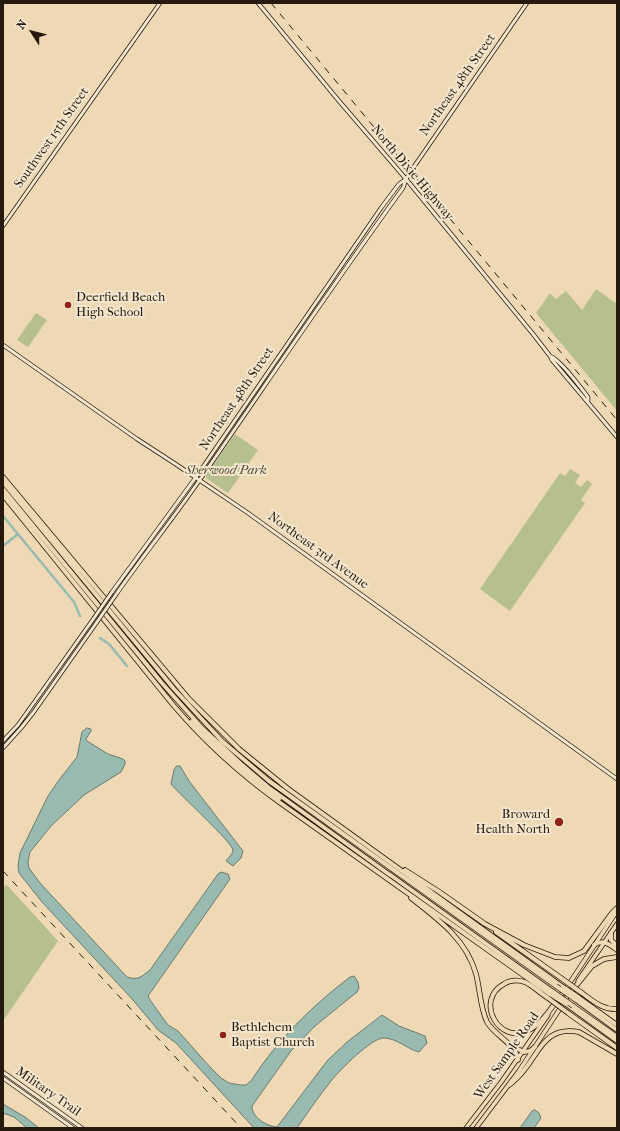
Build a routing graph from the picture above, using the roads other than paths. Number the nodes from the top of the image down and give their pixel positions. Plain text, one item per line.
1 (160, 3) edge
2 (258, 3) edge
3 (527, 3) edge
4 (406, 179) junction
5 (3, 226) edge
6 (352, 250) junction
7 (339, 277) junction
8 (3, 345) edge
9 (227, 432) junction
10 (617, 437) edge
11 (225, 443) junction
12 (3, 477) edge
13 (196, 477) junction
14 (200, 480) junction
15 (3, 482) edge
16 (3, 489) edge
17 (3, 495) edge
18 (162, 691) junction
19 (3, 742) edge
20 (3, 748) edge
21 (245, 755) junction
22 (617, 779) edge
23 (269, 782) junction
24 (384, 858) junction
25 (384, 875) junction
26 (390, 875) junction
27 (617, 910) edge
28 (485, 924) junction
29 (617, 924) edge
30 (611, 933) junction
31 (605, 942) junction
32 (594, 945) junction
33 (617, 946) edge
34 (617, 950) edge
35 (617, 957) edge
36 (557, 984) junction
37 (550, 994) junction
38 (562, 994) junction
39 (567, 997) junction
40 (577, 999) junction
41 (572, 1007) junction
42 (617, 1010) edge
43 (617, 1025) edge
44 (617, 1030) edge
45 (617, 1037) edge
46 (617, 1041) edge
47 (509, 1045) junction
48 (535, 1048) junction
49 (617, 1048) edge
50 (523, 1052) junction
51 (617, 1054) edge
52 (518, 1060) junction
53 (3, 1072) edge
54 (3, 1078) edge
55 (509, 1085) junction
56 (73, 1128) edge
57 (82, 1128) edge
58 (466, 1128) edge
59 (476, 1128) edge

1 - 5 main road, Southwest 15th Street
2 - 4 main road, North Dixie Highway
3 - 4 main road, Northeast 48th Street
4 - 6 main road, Northeast 48th Street
4 - 7 main road, Northeast 48th Street
4 - 10 main road, North Dixie Highway
6 - 7 main road
6 - 9 main road, Northeast 48th Street
7 - 11 main road, Northeast 48th Street
8 - 13 main road, Northeast 3rd Avenue
9 - 11 main road
9 - 13 main road, Northeast 48th Street
11 - 14 main road, Northeast 48th Street
12 - 21 highway
13 - 14 main road, Northeast 3rd Avenue
13 - 19 main road, Northeast 48th Street, bridge
14 - 20 main road, Northeast 48th Street, bridge
14 - 22 main road, Northeast 3rd Avenue
15 - 23 highway
16 - 26 highway
17 - 18 highway
18 - 25 highway
18 - 26 highway
21 - 23 highway
21 - 24 highway
23 - 36 highway
24 - 28 highway
24 - 36 highway
25 - 37 highway
25 - 47 highway
26 - 37 highway
27 - 28 highway
27 - 32 main road, West Sample Road
28 - 42 highway, bridge
29 - 30 main road, West Sample Road
30 - 31 main road, West Sample Road
30 - 33 highway
31 - 32 highway
31 - 34 highway
31 - 39 main road, West Sample Road
32 - 38 main road, West Sample Road
35 - 39 highway
36 - 40 highway, bridge
37 - 38 highway
37 - 41 highway, bridge
37 - 49 highway, bridge
38 - 50 main road, West Sample Road
39 - 48 main road, West Sample Road
40 - 43 highway
40 - 44 highway
41 - 45 highway
41 - 46 highway
47 - 50 highway
47 - 52 highway
48 - 50 highway
48 - 55 main road, West Sample Road
50 - 52 main road, West Sample Road
51 - 55 highway
52 - 58 main road, West Sample Road
53 - 57 main road, Military Trail
54 - 56 main road, Military Trail
55 - 59 main road, West Sample Road

